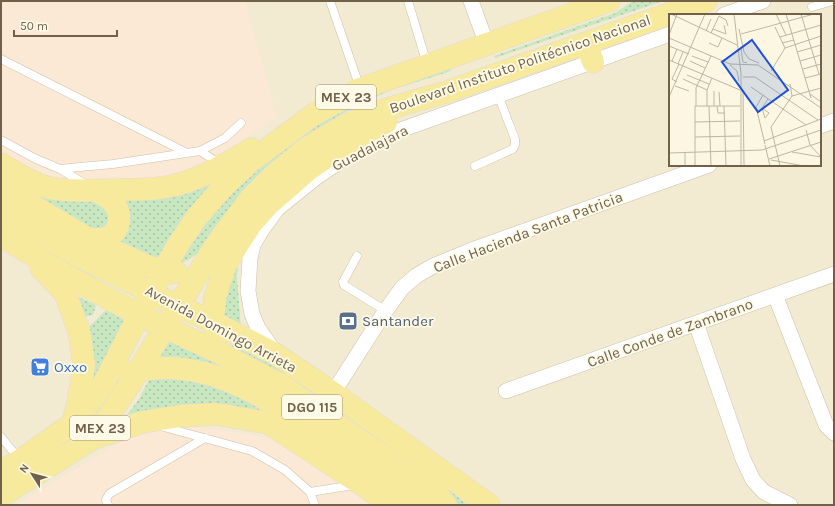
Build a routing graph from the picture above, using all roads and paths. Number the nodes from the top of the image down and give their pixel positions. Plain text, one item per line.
1 (330, 1) edge
2 (408, 1) edge
3 (471, 1) edge
4 (609, 1) edge
5 (706, 1) edge
6 (763, 1) edge
7 (833, 1) edge
8 (812, 6) dead end
9 (676, 14) edge
10 (727, 14) edge
11 (669, 17) edge
12 (669, 34) edge
13 (487, 45) junction
14 (589, 52) junction
15 (1, 59) edge
16 (428, 65) junction
17 (360, 89) junction
18 (446, 92) junction
19 (498, 95) junction
20 (313, 115) junction
21 (391, 120) junction
22 (834, 121) edge
23 (241, 123) dead end
24 (821, 126) edge
25 (1, 140) edge
26 (200, 151) junction
27 (187, 153) junction
28 (1, 164) edge
29 (222, 166) junction
30 (475, 166) dead end
31 (706, 166) edge
32 (60, 169) junction
33 (1, 187) edge
34 (95, 190) junction
35 (1, 211) edge
36 (1, 236) edge
37 (90, 239) junction
38 (21, 248) junction
39 (234, 249) junction
40 (357, 256) dead end
41 (163, 271) junction
42 (834, 274) edge
43 (151, 293) junction
44 (776, 295) junction
45 (178, 306) junction
46 (386, 311) junction
47 (139, 315) junction
48 (213, 322) junction
49 (696, 323) junction
50 (165, 327) junction
51 (222, 354) junction
52 (277, 355) junction
53 (139, 370) junction
54 (104, 383) junction
55 (506, 391) dead end
56 (333, 393) junction
57 (144, 422) junction
58 (72, 424) junction
59 (834, 433) edge
60 (1, 437) edge
61 (94, 438) junction
62 (206, 438) junction
63 (20, 460) junction
64 (1, 471) edge
65 (404, 471) junction
66 (360, 484) junction
67 (310, 492) junction
68 (1, 496) edge
69 (416, 503) edge
70 (108, 505) edge
71 (315, 505) edge
72 (390, 505) edge
73 (446, 505) edge
74 (489, 505) edge
75 (790, 505) edge

1 - 17 lane
2 - 16 lane
3 - 13 street
4 - 13 main road, Boulevard Instituto Politécnico Nacional / MEX 23
5 - 9 main road, Boulevard Instituto Politécnico Nacional
6 - 10 street
7 - 8 lane
11 - 14 main road, Boulevard Instituto Politécnico Nacional
12 - 14 street, Guadalajara
13 - 16 main road, Boulevard Instituto Politécnico Nacional / MEX 23
13 - 18 main road
14 - 18 main road, Boulevard Instituto Politécnico Nacional
14 - 19 street, Guadalajara
15 - 27 lane
16 - 17 main road, Boulevard Instituto Politécnico Nacional / MEX 23
17 - 20 main road, Boulevard Instituto Politécnico Nacional / MEX 23
18 - 21 main road, Boulevard Instituto Politécnico Nacional
19 - 21 street, Guadalajara
19 - 30 lane
20 - 29 main road
20 - 41 main road, Boulevard Instituto Politécnico Nacional / MEX 23
21 - 39 street, Guadalajara
21 - 39 main road, Boulevard Instituto Politécnico Nacional / MEX 23
22 - 24 street
23 - 26 lane
25 - 32 lane
26 - 27 lane
26 - 29 lane
27 - 32 lane
28 - 34 main road
29 - 34 main road
31 - 46 street, Calle Hacienda Santa Patricia
32 - 34 lane
33 - 37 main road
34 - 37 main road
35 - 43 main road, Avenida Domingo Arrieta
36 - 38 main road
37 - 41 main road
38 - 47 main road, Avenida Domingo Arrieta
38 - 58 main road
39 - 41 main road
39 - 45 main road, Boulevard Instituto Politécnico Nacional / MEX 23
39 - 48 main road
39 - 52 street, Guadalajara
40 - 46 lane
41 - 43 main road, Boulevard Instituto Politécnico Nacional / MEX 23
42 - 44 street, Calle Conde de Zambrano
43 - 45 main road, Avenida Domingo Arrieta / DGO 115
43 - 47 main road, MEX 23
44 - 49 street, Calle Conde de Zambrano
44 - 59 street
45 - 48 main road, Avenida Domingo Arrieta / DGO 115
45 - 50 main road, MEX 23
46 - 56 street, Calle Hacienda Santa Patricia
47 - 50 main road, Avenida Domingo Arrieta / DGO 115
47 - 54 main road, MEX 23
48 - 51 main road
48 - 52 main road, Avenida Domingo Arrieta / DGO 115
49 - 55 street, Calle Conde de Zambrano
49 - 75 street
50 - 51 main road, Avenida Domingo Arrieta / DGO 115
50 - 53 main road, MEX 23
51 - 65 main road, Avenida Domingo Arrieta / DGO 115
52 - 56 main road, Avenida Domingo Arrieta / DGO 115
53 - 54 main road
53 - 61 main road, MEX 23
53 - 69 main road
54 - 58 main road, MEX 23
56 - 74 main road, Avenida Domingo Arrieta / DGO 115
57 - 61 main road
57 - 62 lane
57 - 66 main road
58 - 63 main road, MEX 23
60 - 63 lane
61 - 68 main road, MEX 23
62 - 67 lane
62 - 70 lane
63 - 64 main road, MEX 23
65 - 69 main road
65 - 73 main road, Avenida Domingo Arrieta / DGO 115
66 - 67 lane
66 - 72 main road
67 - 71 lane

